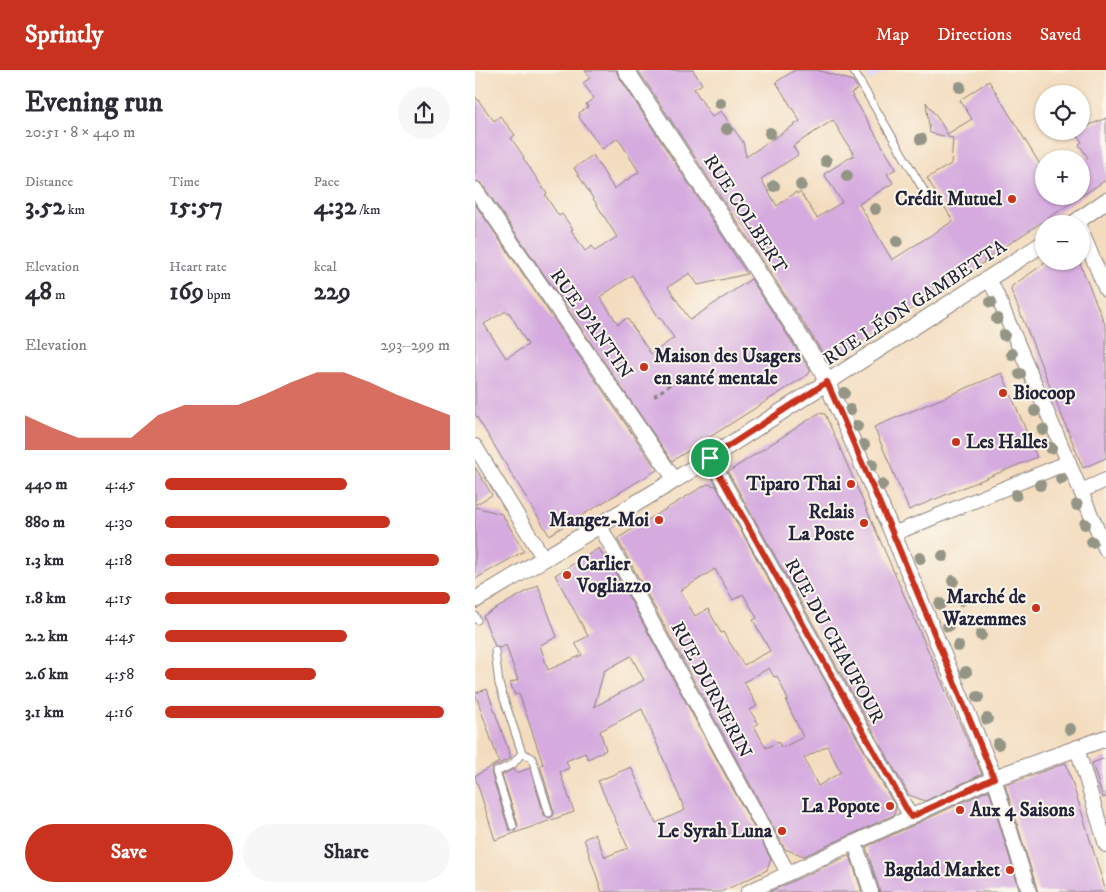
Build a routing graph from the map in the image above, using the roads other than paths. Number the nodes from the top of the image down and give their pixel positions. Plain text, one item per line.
1 (626, 70) edge
2 (853, 70) edge
3 (475, 189) edge
4 (927, 196) dead end
5 (1106, 201) edge
6 (1089, 215) edge
7 (1035, 249) edge
8 (1090, 252) edge
9 (989, 279) junction
10 (1106, 290) edge
11 (827, 382) junction
12 (475, 446) edge
13 (710, 458) junction
14 (1069, 462) junction
15 (675, 480) junction
16 (1104, 481) edge
17 (1081, 490) junction
18 (600, 526) junction
19 (893, 534) junction
20 (1106, 550) edge
21 (544, 559) junction
22 (475, 600) edge
23 (495, 651) dead end
24 (1106, 738) edge
25 (1077, 748) junction
26 (522, 753) junction
27 (994, 778) junction
28 (549, 813) dead end
29 (911, 817) junction
30 (513, 826) dead end
31 (855, 843) junction
32 (1106, 845) edge
33 (781, 879) junction
34 (748, 892) edge
35 (871, 892) edge
36 (1029, 892) edge

1 - 11 street, RUE COLBERT
2 - 4 lane
3 - 15 street, RUE D'ANTIN
5 - 6 street
7 - 9 street, RUE LÉON GAMBETTA
8 - 10 street
9 - 11 street, RUE LÉON GAMBETTA
9 - 14 street
11 - 13 street, RUE LÉON GAMBETTA
11 - 19 street, RUE COLBERT
12 - 21 street
13 - 15 street, RUE LÉON GAMBETTA
13 - 29 street, RUE DU CHAUFOUR
14 - 17 street
14 - 19 street
15 - 18 street, RUE LÉON GAMBETTA
16 - 17 street
17 - 20 street
18 - 21 street, RUE LÉON GAMBETTA
18 - 33 street, RUE DURNERIN
19 - 27 street, RUE COLBERT
21 - 22 street, RUE LÉON GAMBETTA
23 - 26 lane
24 - 25 street
25 - 27 street
25 - 32 street
26 - 28 lane
26 - 30 lane
27 - 29 street
27 - 36 street
29 - 31 street
31 - 33 street
31 - 35 street
33 - 34 street

